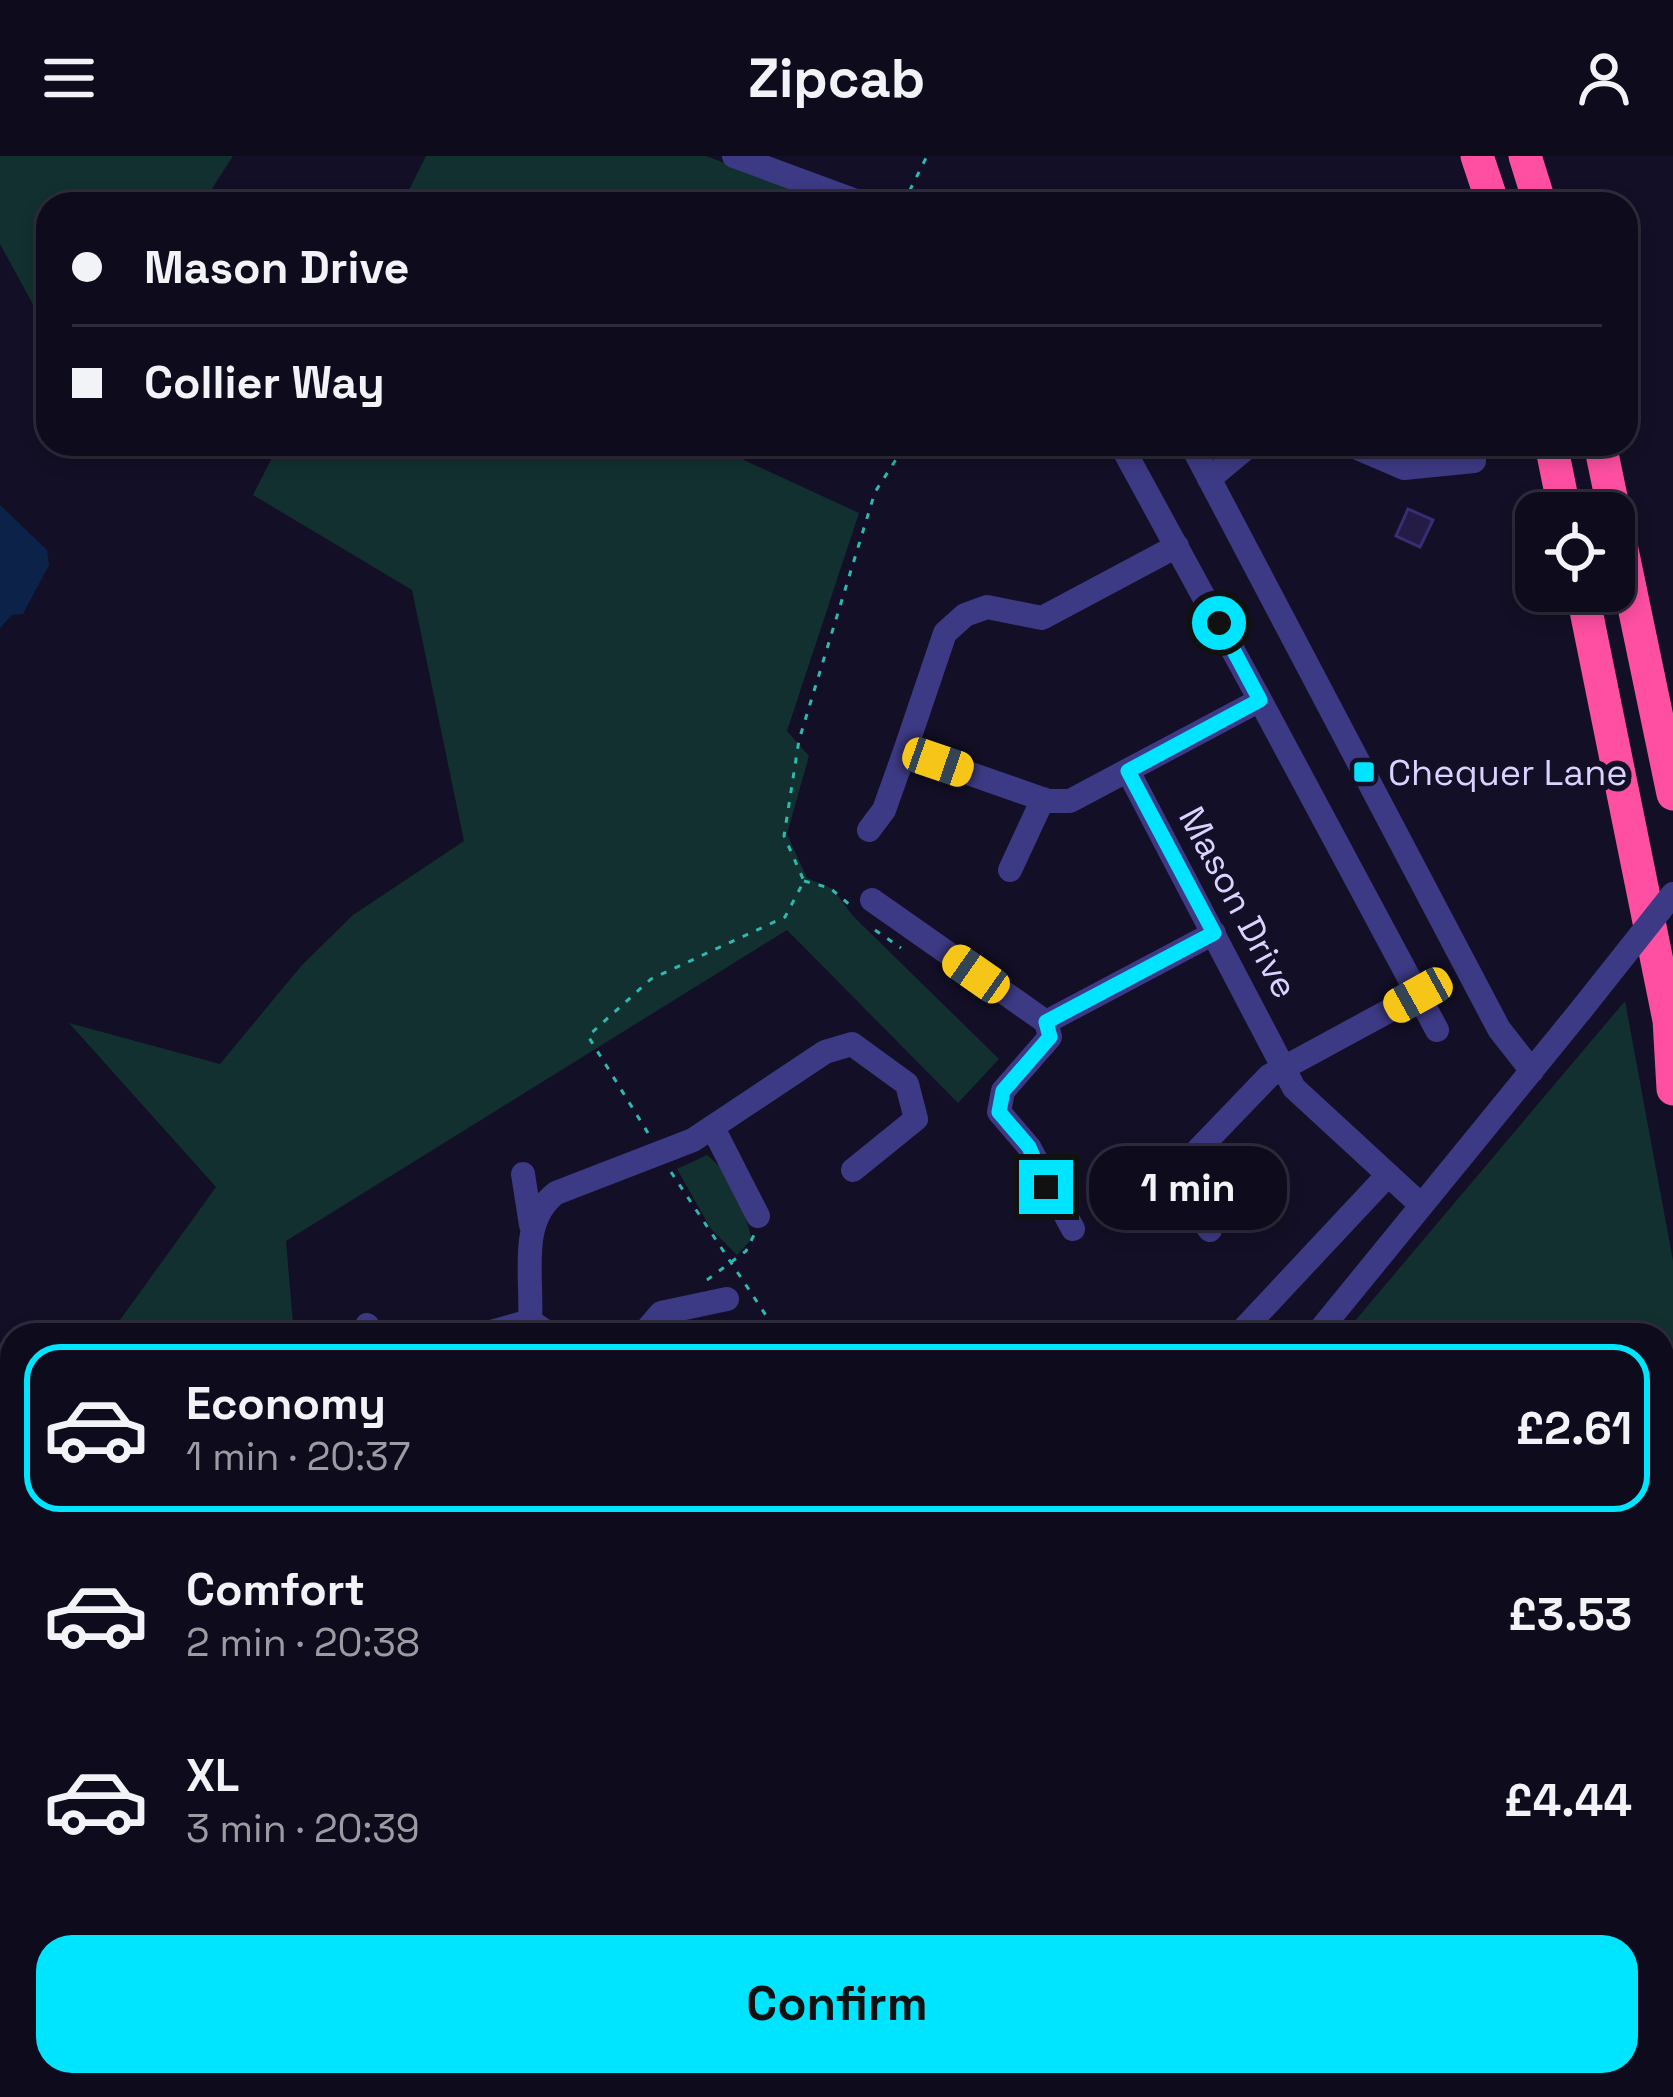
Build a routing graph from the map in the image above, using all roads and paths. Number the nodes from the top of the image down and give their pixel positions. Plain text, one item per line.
1 (734, 156) edge
2 (927, 156) edge
3 (1477, 156) edge
4 (1526, 156) edge
5 (832, 192) edge
6 (909, 192) edge
7 (1489, 192) edge
8 (1536, 192) edge
9 (898, 456) edge
10 (1127, 456) edge
11 (1197, 456) edge
12 (1237, 456) edge
13 (1376, 456) edge
14 (1553, 456) edge
15 (1603, 456) edge
16 (1474, 461) dead end
17 (1209, 479) junction
18 (1561, 492) edge
19 (1178, 547) junction
20 (1586, 612) edge
21 (1260, 700) junction
22 (905, 752) junction
23 (1128, 771) junction
24 (1673, 794) edge
25 (1042, 799) junction
26 (869, 830) dead end
27 (1010, 870) dead end
28 (1673, 894) edge
29 (872, 900) dead end
30 (1214, 933) junction
31 (1418, 995) junction
32 (1046, 1022) junction
33 (1671, 1029) edge
34 (1437, 1030) dead end
35 (1284, 1067) junction
36 (1532, 1071) junction
37 (1673, 1089) edge
38 (713, 1128) junction
39 (661, 1154) junction
40 (853, 1170) dead end
41 (523, 1174) dead end
42 (1386, 1177) junction
43 (1421, 1205) junction
44 (758, 1216) joint
45 (531, 1225) junction
46 (1073, 1229) dead end
47 (1210, 1230) dead end
48 (728, 1260) junction
49 (727, 1299) dead end
50 (664, 1312) junction
51 (541, 1323) edge
52 (653, 1323) edge
53 (771, 1323) edge
54 (1249, 1323) edge
55 (1326, 1323) edge

1 - 5 street
2 - 6 path
3 - 7 highway
4 - 8 highway
9 - 39 path
10 - 19 street
11 - 17 street
12 - 17 street
13 - 16 street
14 - 18 highway
15 - 24 highway
17 - 36 street
19 - 21 street
19 - 22 street
20 - 33 highway
21 - 23 street
21 - 31 street
22 - 25 street
22 - 26 street
23 - 25 street
23 - 30 street, Mason Drive
25 - 27 street
28 - 36 street, bridge
29 - 32 street
30 - 32 street
30 - 35 street, Mason Drive
31 - 34 street
31 - 35 street
32 - 46 street
33 - 37 highway
35 - 42 street, Mason Drive
35 - 47 street
36 - 43 street
38 - 39 street
38 - 40 street
38 - 44 street
39 - 45 street
39 - 48 path
41 - 45 street
42 - 43 street, Mason Drive
42 - 54 street
43 - 55 street
44 - 48 path
45 - 51 street
48 - 50 path
48 - 53 path
49 - 50 street
50 - 52 street

